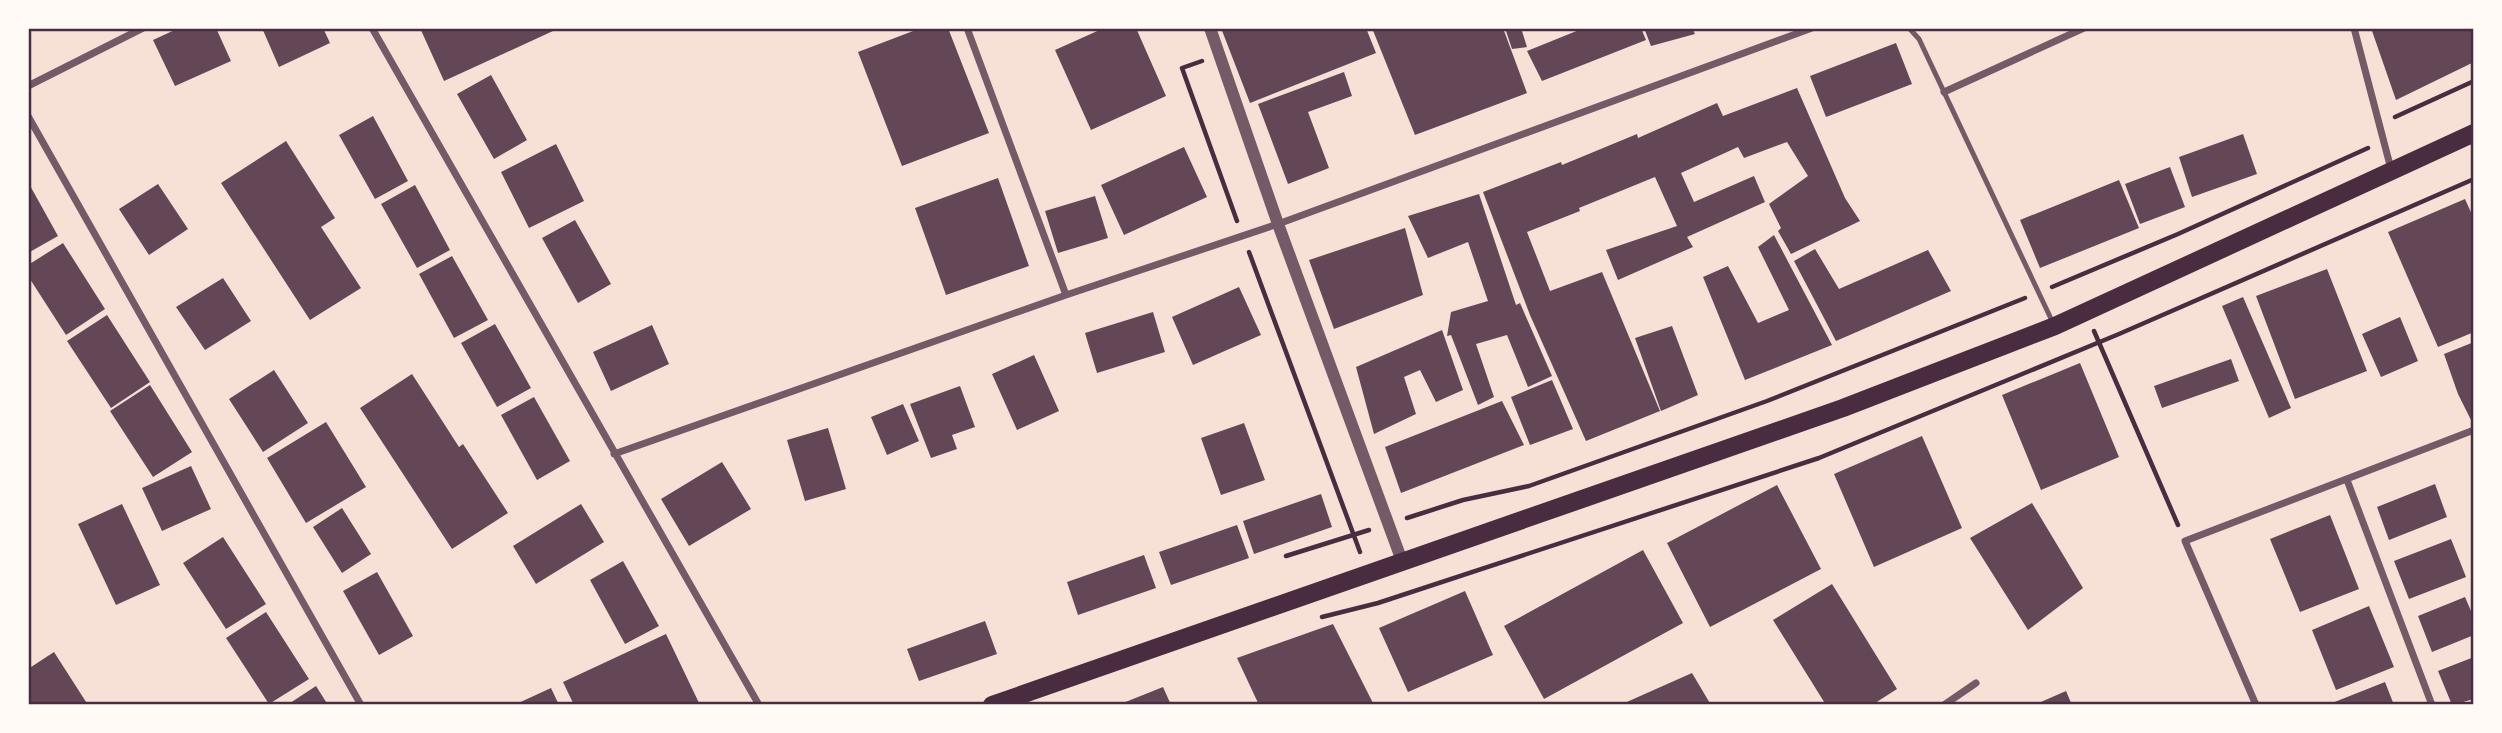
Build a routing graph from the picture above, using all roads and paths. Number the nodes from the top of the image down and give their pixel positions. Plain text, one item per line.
1 (143, 28) edge
2 (372, 28) edge
3 (967, 28) edge
4 (1210, 28) edge
5 (1812, 28) edge
6 (1909, 28) edge
7 (2084, 28) edge
8 (2354, 28) edge
9 (1219, 54) junction
10 (2474, 81) edge
11 (28, 86) edge
12 (1944, 92) junction
13 (28, 116) edge
14 (2379, 124) junction
15 (2474, 133) edge
16 (2384, 141) junction
17 (2391, 171) junction
18 (2474, 179) edge
19 (1278, 225) junction
20 (1243, 236) junction
21 (2039, 292) junction
22 (1066, 295) junction
23 (2085, 311) junction
24 (2055, 326) junction
25 (2099, 342) junction
26 (2474, 430) edge
27 (614, 454) junction
28 (2347, 480) junction
29 (1463, 500) dead end
30 (2185, 541) junction
31 (1402, 561) junction
32 (1367, 573) junction
33 (1378, 603) junction
34 (1318, 618) dead end
35 (1976, 683) dead end
36 (361, 705) edge
37 (759, 705) edge
38 (992, 705) edge
39 (1944, 705) edge
40 (2256, 705) edge
41 (2432, 705) edge

1 - 11 street
2 - 27 street
3 - 22 street
4 - 9 street
5 - 19 street
6 - 12 lane
7 - 12 street
8 - 14 street
9 - 19 street
9 - 20 path
10 - 14 path
12 - 21 lane
13 - 36 street
14 - 16 street
15 - 17 main road
16 - 17 street
16 - 21 path
17 - 23 main road
18 - 25 path
19 - 20 street
19 - 31 street
20 - 22 street
20 - 32 path
21 - 24 lane
21 - 29 path
22 - 27 street
23 - 24 main road
23 - 25 path
24 - 31 main road
25 - 30 path
25 - 33 path
26 - 28 street
27 - 37 street
28 - 30 street
28 - 41 street
30 - 40 street
31 - 32 main road
32 - 33 path
32 - 38 main road
33 - 34 path
35 - 39 street

